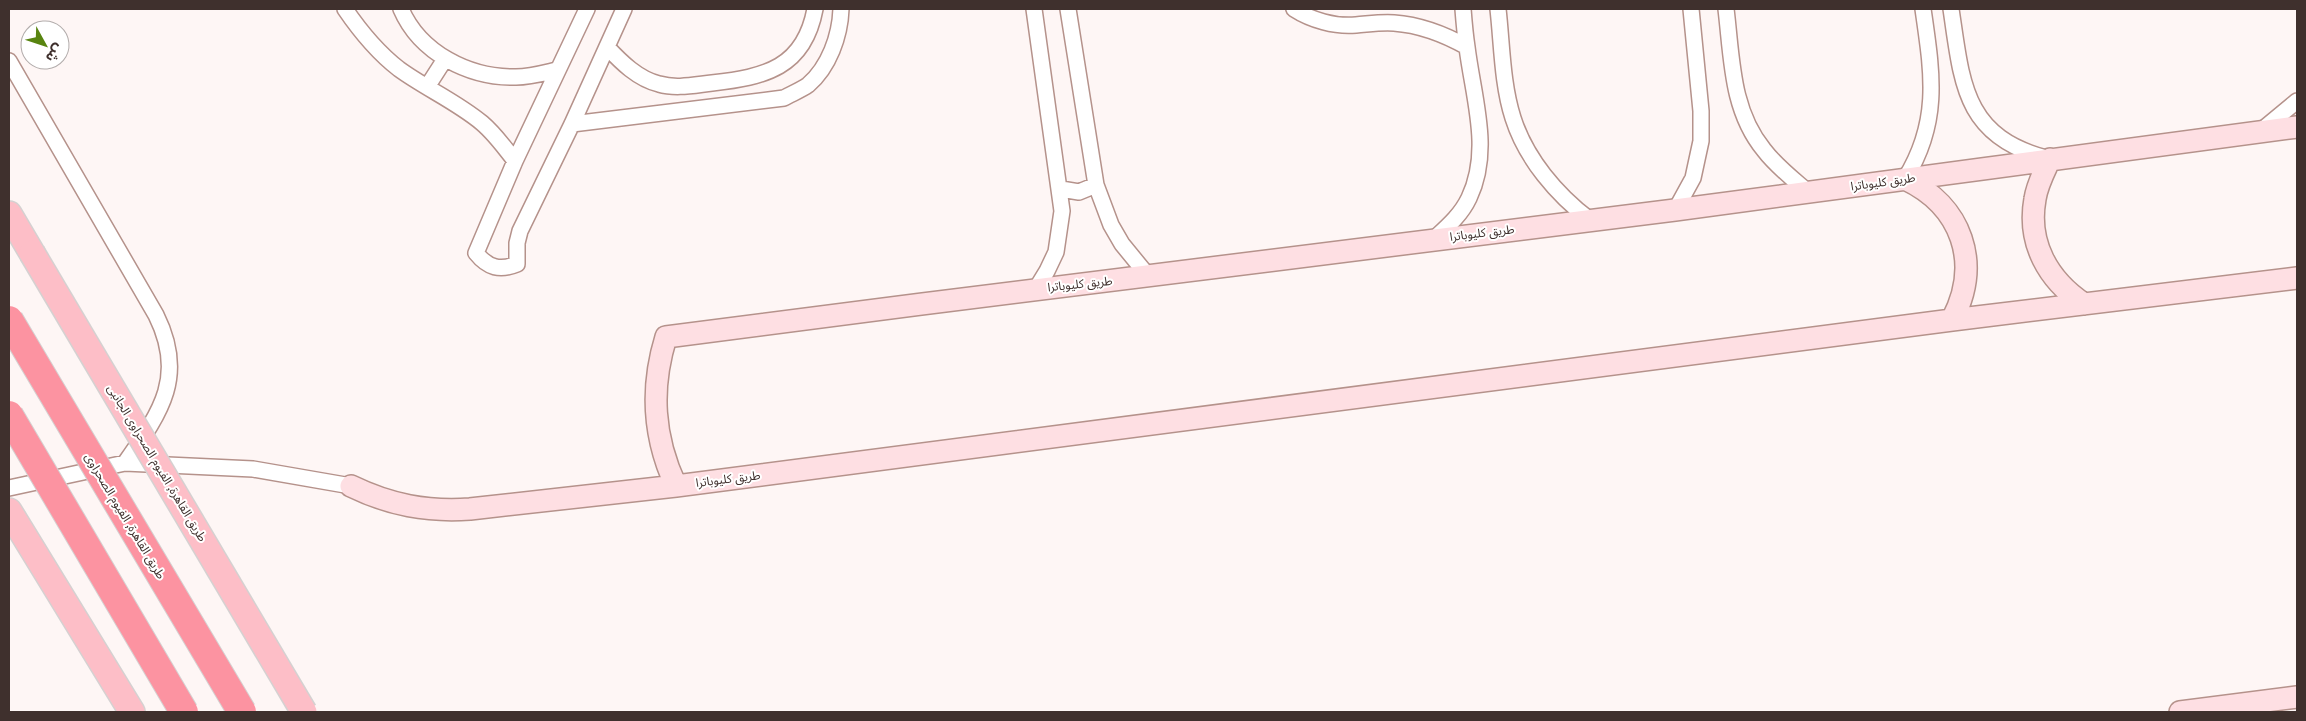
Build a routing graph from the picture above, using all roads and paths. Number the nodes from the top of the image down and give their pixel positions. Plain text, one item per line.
1 (345, 9) edge
2 (401, 9) edge
3 (587, 9) edge
4 (624, 9) edge
5 (816, 9) edge
6 (841, 9) edge
7 (1034, 9) edge
8 (1068, 9) edge
9 (1294, 9) edge
10 (1463, 9) edge
11 (1498, 9) edge
12 (1691, 9) edge
13 (1726, 9) edge
14 (1923, 9) edge
15 (1951, 9) edge
16 (607, 47) junction
17 (1467, 47) junction
18 (445, 59) junction
19 (9, 62) edge
20 (557, 70) junction
21 (427, 87) junction
22 (2297, 101) edge
23 (572, 124) junction
24 (2297, 127) edge
25 (2260, 132) junction
26 (2050, 159) junction
27 (515, 161) junction
28 (1905, 179) junction
29 (1096, 185) junction
30 (1061, 189) junction
31 (1808, 192) junction
32 (1676, 209) junction
33 (9, 214) edge
34 (1590, 220) junction
35 (1434, 240) junction
36 (1149, 277) junction
37 (2297, 278) edge
38 (1036, 289) junction
39 (2084, 304) junction
40 (9, 320) edge
41 (1952, 320) junction
42 (9, 415) edge
43 (125, 463) junction
44 (351, 486) joint
45 (676, 486) junction
46 (9, 488) edge
47 (9, 511) edge
48 (2297, 697) edge
49 (132, 712) edge
50 (184, 712) edge
51 (242, 712) edge
52 (304, 712) edge
53 (2180, 712) edge

1 - 21 street
2 - 18 street
3 - 20 street
4 - 16 street
5 - 16 street
6 - 23 street
7 - 30 street
8 - 29 street
9 - 17 street
10 - 17 street
11 - 34 street
12 - 32 street
13 - 31 street
14 - 28 street
15 - 26 street
16 - 23 street
17 - 35 street
18 - 20 street
18 - 21 street
19 - 43 street
20 - 27 street
21 - 27 street
22 - 25 street
23 - 27 street
24 - 25 main road, طريق كليوباترا
25 - 26 main road, طريق كليوباترا
26 - 28 main road, طريق كليوباترا
26 - 39 main road
28 - 31 main road, طريق كليوباترا
28 - 41 main road
29 - 30 street
29 - 36 street
30 - 38 street
31 - 32 main road, طريق كليوباترا
32 - 34 main road, طريق كليوباترا
33 - 52 main road, طريق القاهرة, الفيوم الصحراوى الجانبى, bridge
34 - 35 main road, طريق كليوباترا
35 - 36 main road, طريق كليوباترا
36 - 38 main road, طريق كليوباترا
37 - 39 main road, طريق كليوباترا
38 - 45 main road, طريق كليوباترا
39 - 41 main road, طريق كليوباترا
40 - 51 highway, طريق القاهرة, الفيوم الصحراوى, bridge
41 - 45 main road, طريق كليوباترا
42 - 50 highway, bridge
43 - 44 street
43 - 46 street
44 - 45 main road, طريق كليوباترا
47 - 49 main road
48 - 53 main road

